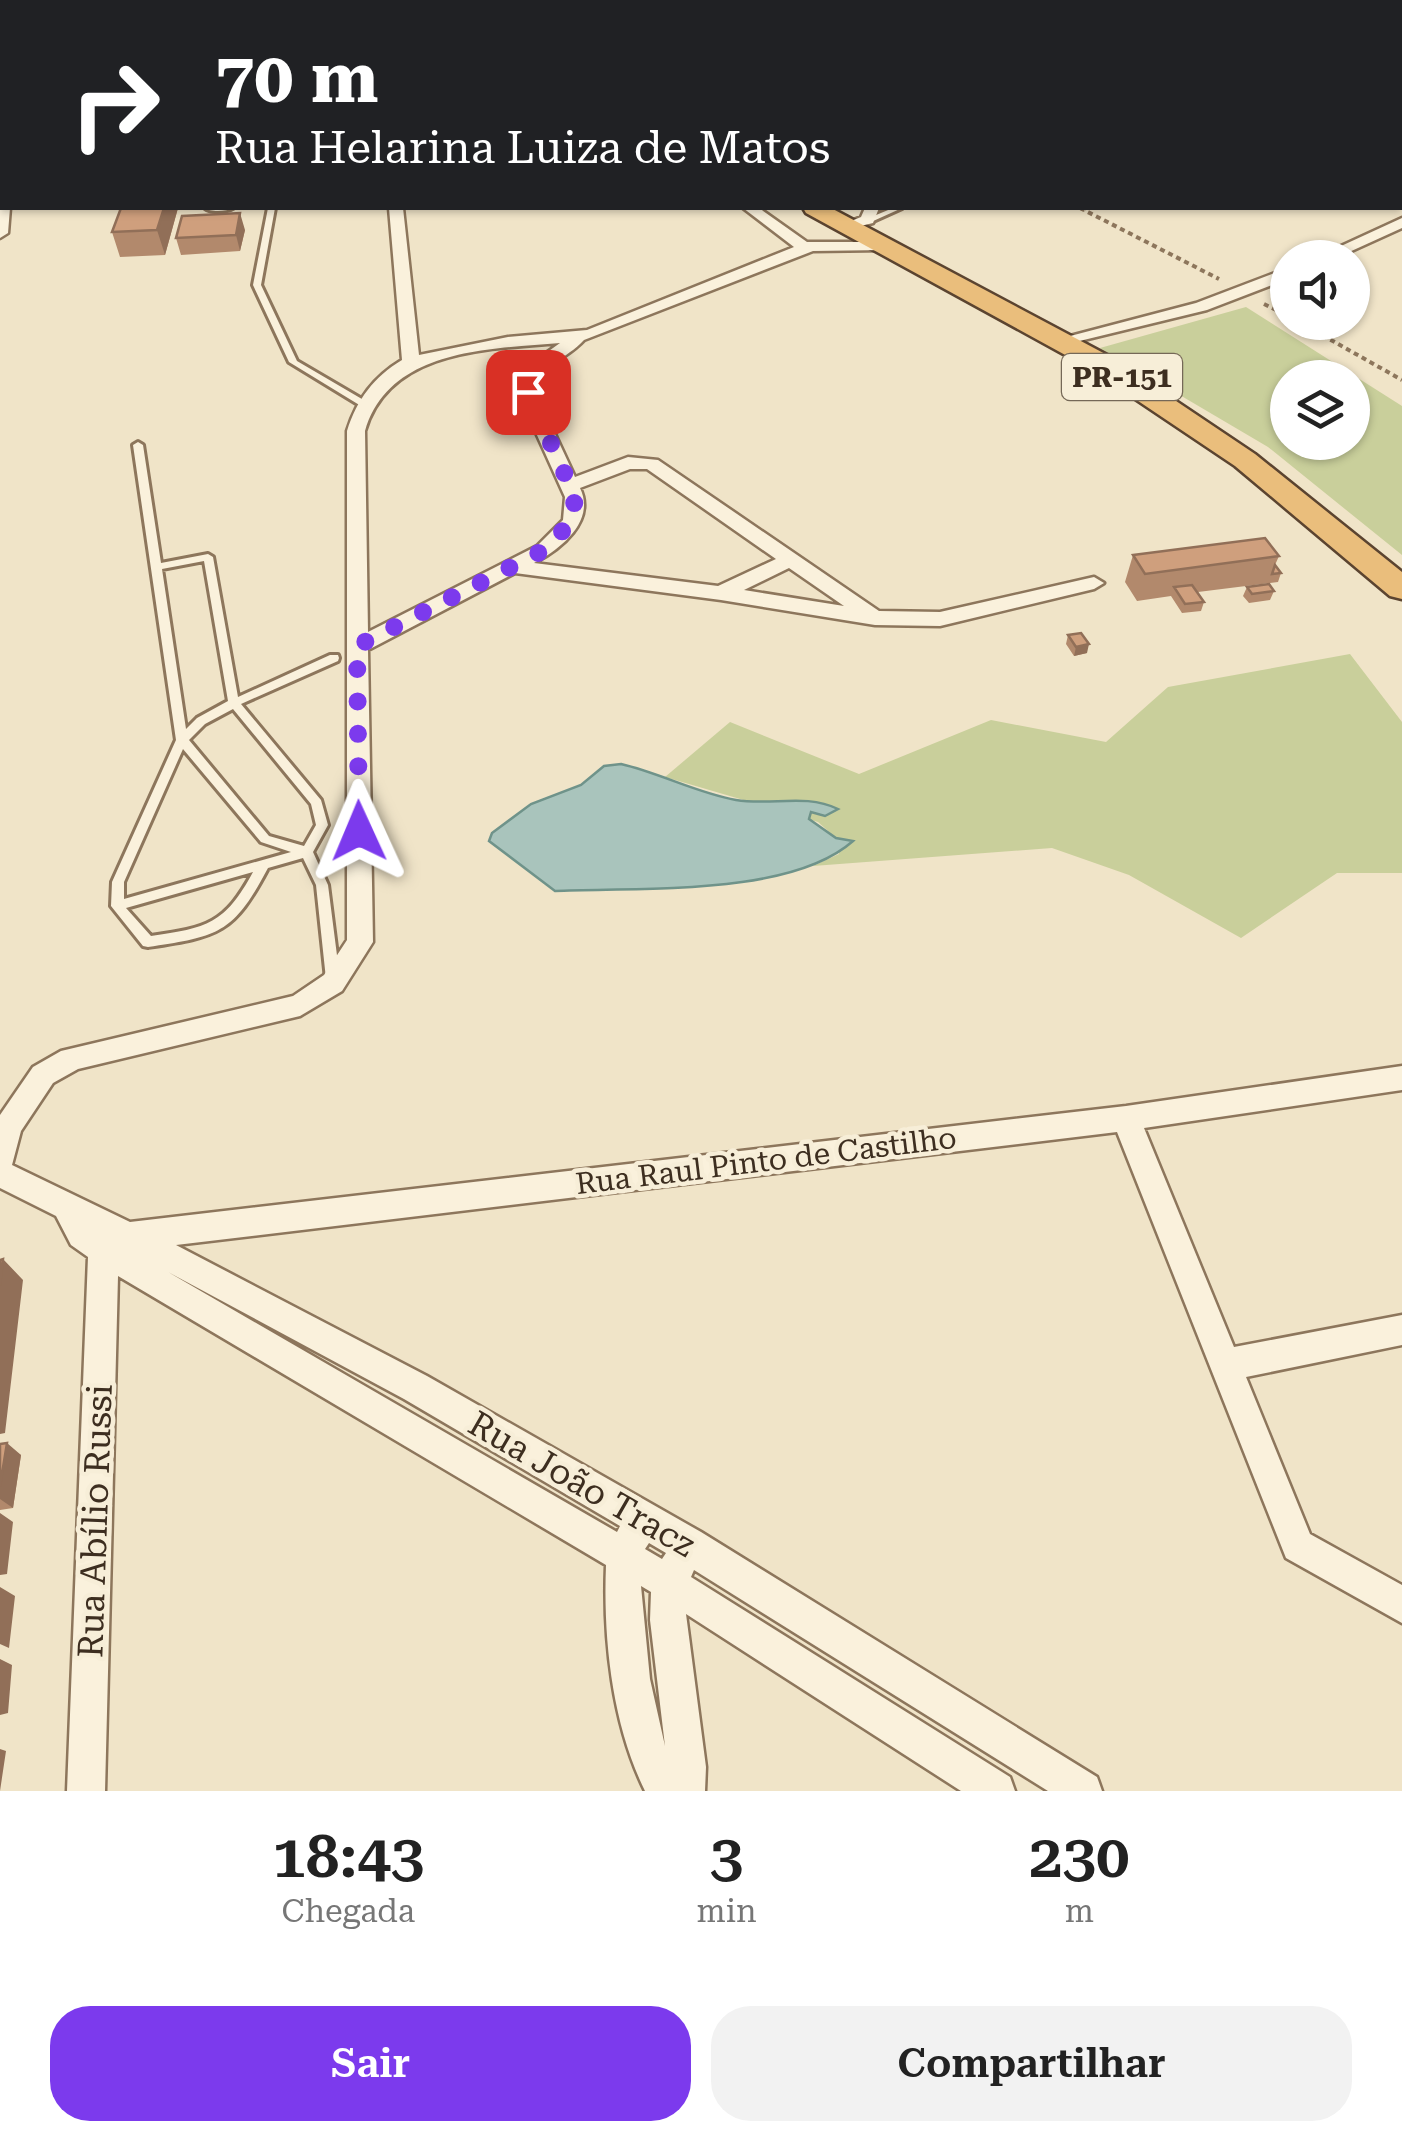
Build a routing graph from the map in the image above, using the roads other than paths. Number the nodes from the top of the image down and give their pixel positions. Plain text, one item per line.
1 (271, 210) edge
2 (396, 210) edge
3 (753, 210) edge
4 (885, 210) edge
5 (846, 216) edge
6 (1402, 222) edge
7 (1362, 240) edge
8 (884, 246) junction
9 (808, 247) junction
10 (1270, 281) edge
11 (590, 335) junction
12 (1063, 340) junction
13 (411, 362) junction
14 (364, 404) junction
15 (138, 444) dead end
16 (570, 485) junction
17 (792, 558) junction
18 (155, 567) junction
19 (514, 567) junction
20 (1094, 584) dead end
21 (1402, 590) edge
22 (721, 593) junction
23 (876, 618) junction
24 (357, 646) junction
25 (334, 658) dead end
26 (234, 703) junction
27 (182, 740) junction
28 (306, 852) junction
29 (262, 867) junction
30 (117, 906) junction
31 (333, 984) junction
32 (1402, 1078) edge
33 (1126, 1118) junction
34 (0, 1159) edge
35 (0, 1174) edge
36 (116, 1244) junction
37 (1402, 1330) edge
38 (1226, 1365) junction
39 (644, 1518) junction
40 (690, 1544) junction
41 (624, 1556) junction
42 (669, 1583) junction
43 (1402, 1605) edge
44 (86, 1791) edge
45 (665, 1791) edge
46 (686, 1791) edge
47 (996, 1791) edge
48 (1083, 1791) edge

1 - 14 lane
2 - 13 street
3 - 9 street
4 - 5 lane
5 - 8 highway, PR-151
5 - 9 street
6 - 7 street
8 - 9 street
8 - 12 highway, PR-151
9 - 11 street
10 - 12 street
11 - 13 street
11 - 16 street
12 - 21 highway, PR-151
13 - 14 street
14 - 24 street
15 - 18 lane
16 - 17 street
16 - 19 street
17 - 22 street
17 - 23 street
18 - 26 lane
18 - 27 lane
19 - 22 street
19 - 24 street
20 - 23 street
22 - 23 street
24 - 31 street
25 - 26 lane
26 - 27 lane
26 - 28 lane
27 - 28 lane
27 - 30 lane
28 - 29 lane
28 - 31 lane
29 - 30 lane
29 - 30 lane
31 - 34 street
32 - 33 street, Rua Raul Pinto de Castilho
33 - 36 street, Rua Raul Pinto de Castilho
33 - 38 street
35 - 36 street, Rua João Tracz
36 - 39 street, Rua João Tracz
36 - 41 street, Rua João Tracz
36 - 44 street, Rua Abílio Russi
37 - 38 street
38 - 43 street
39 - 40 street, Rua João Tracz
39 - 41 street
40 - 42 street
40 - 48 street, Rua João Tracz
41 - 42 street, Rua João Tracz
41 - 45 street
42 - 46 street
42 - 47 street, Rua João Tracz

